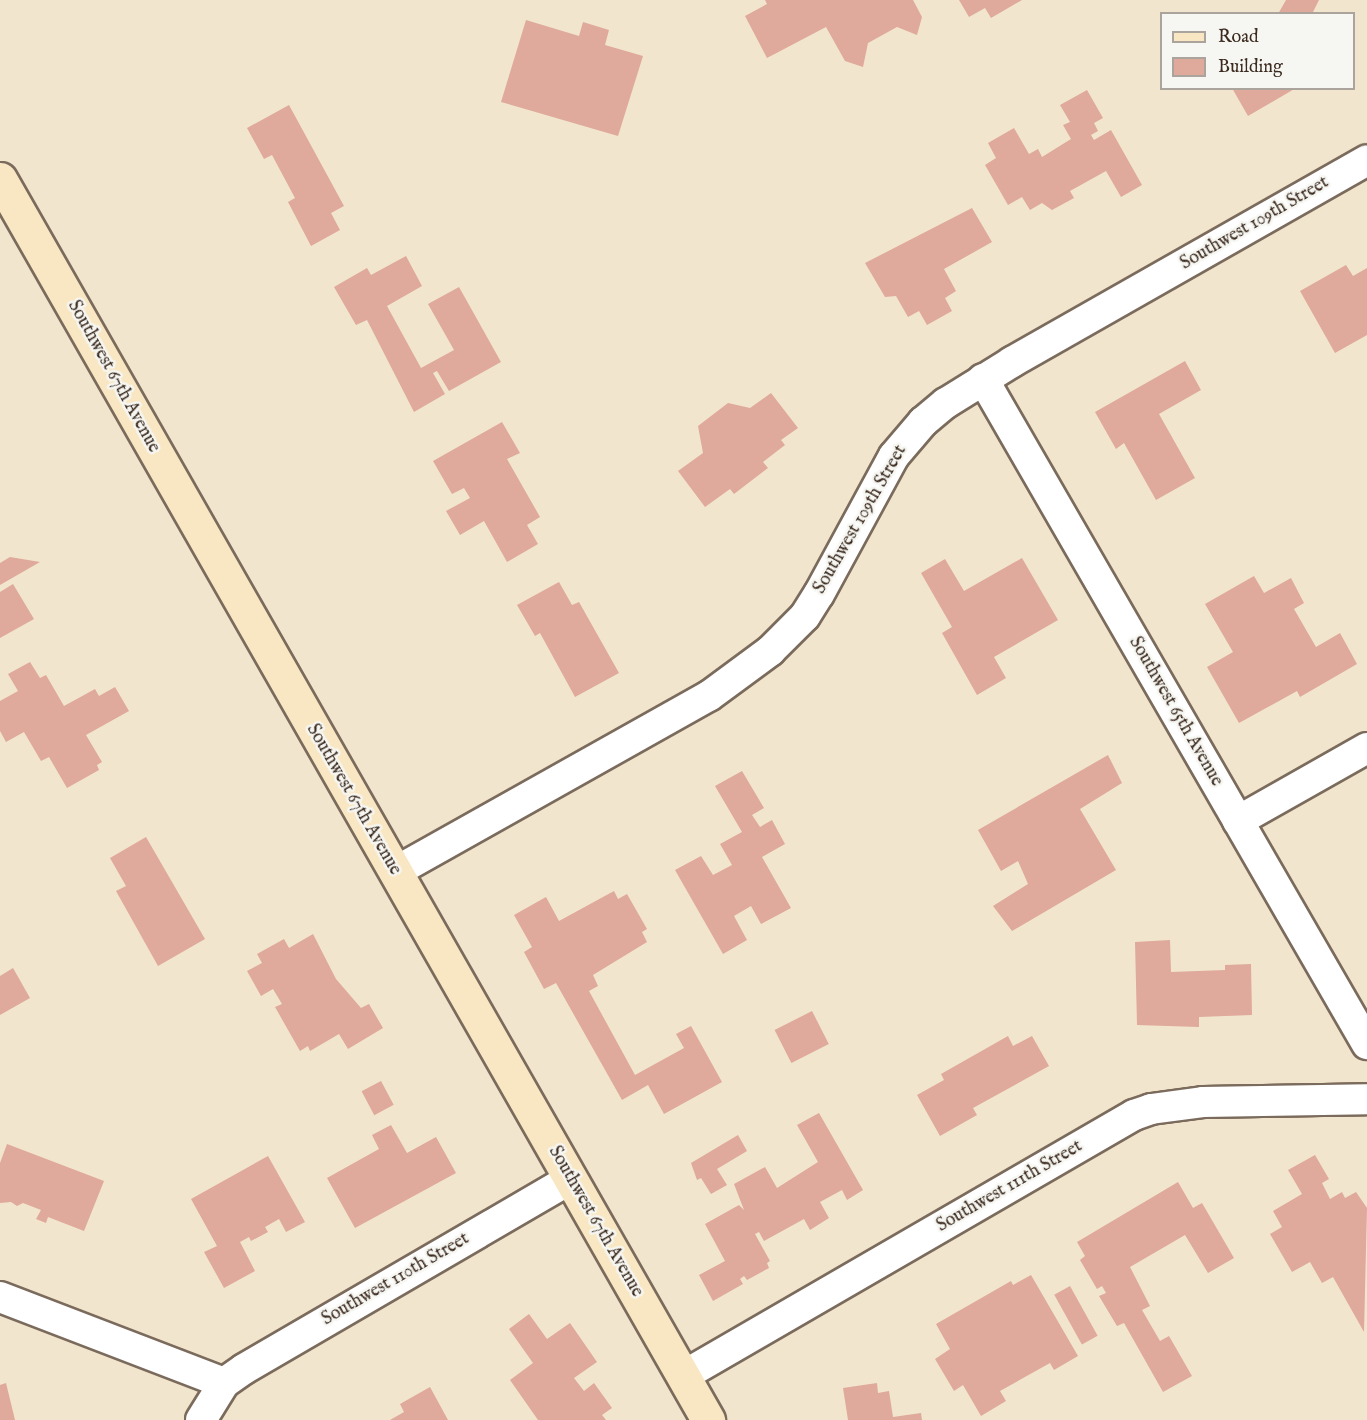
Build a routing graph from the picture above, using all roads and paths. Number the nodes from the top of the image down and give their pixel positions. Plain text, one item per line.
1 (1367, 160) edge
2 (0, 179) edge
3 (983, 379) junction
4 (1367, 748) edge
5 (1238, 821) junction
6 (395, 872) junction
7 (1367, 1044) edge
8 (1367, 1099) edge
9 (571, 1179) junction
10 (0, 1297) edge
11 (683, 1377) junction
12 (224, 1383) junction
13 (201, 1420) edge
14 (708, 1420) edge

1 - 3 street, Southwest 109th Street
2 - 6 main road, Southwest 67th Avenue
3 - 5 street, Southwest 65th Avenue
3 - 6 street, Southwest 109th Street
4 - 5 street
5 - 7 street, Southwest 65th Avenue
6 - 9 main road, Southwest 67th Avenue
8 - 11 street, Southwest 111th Street
9 - 11 main road, Southwest 67th Avenue
9 - 12 street, Southwest 110th Street
10 - 12 street
11 - 14 main road, Southwest 67th Avenue
12 - 13 street

